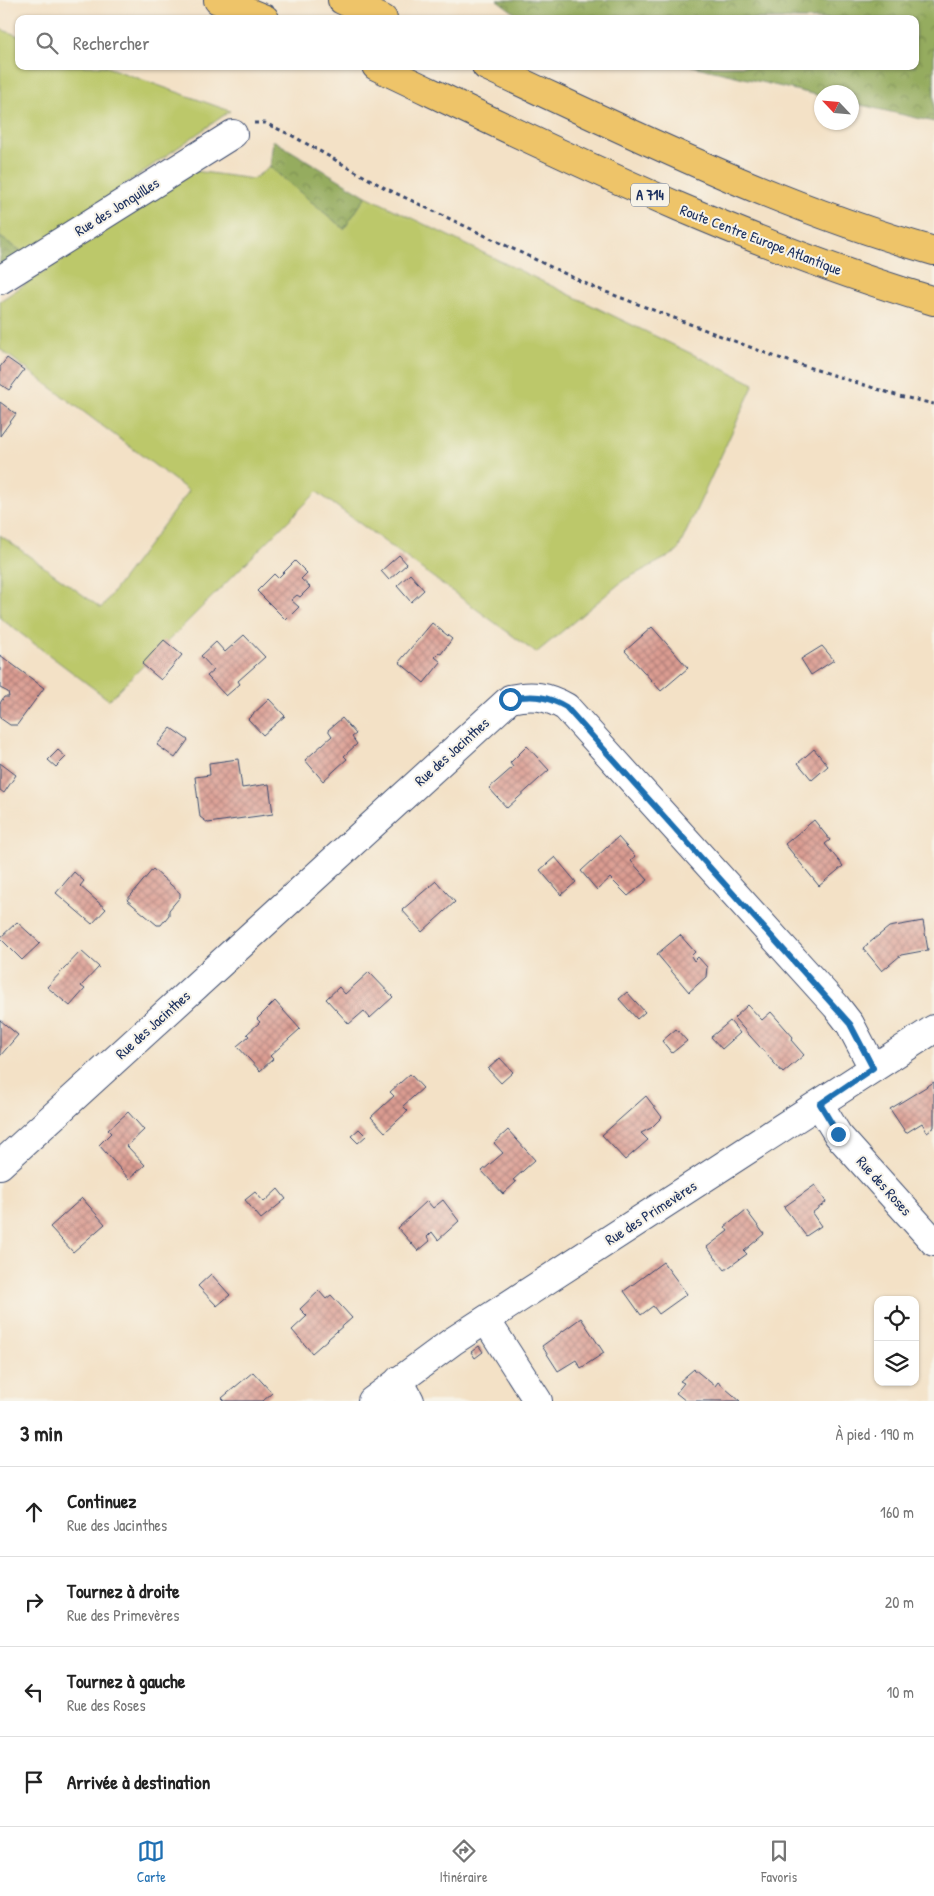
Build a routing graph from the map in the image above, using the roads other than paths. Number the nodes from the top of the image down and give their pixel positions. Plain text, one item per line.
1 (218, 0) edge
2 (342, 0) edge
3 (255, 15) edge
4 (374, 15) edge
5 (384, 70) edge
6 (495, 70) edge
7 (233, 134) road end
8 (934, 251) edge
9 (0, 280) edge
10 (934, 301) edge
11 (934, 1029) edge
12 (873, 1068) junction
13 (820, 1104) junction
14 (0, 1165) edge
15 (934, 1242) edge
16 (486, 1320) junction
17 (405, 1390) edge
18 (372, 1401) edge
19 (538, 1401) edge

1 - 3 highway
2 - 4 highway
5 - 10 highway, Route Centre Europe Atlantique / A 714
6 - 8 highway
7 - 9 street, Rue des Jonquilles
11 - 12 street, Rue des Primevères
12 - 13 street, Rue des Primevères
12 - 14 street, Rue des Jacinthes
13 - 15 street, Rue des Roses
13 - 16 street, Rue des Primevères
16 - 17 street, Rue des Primevères
16 - 19 street
17 - 18 street, Rue des Primevères

